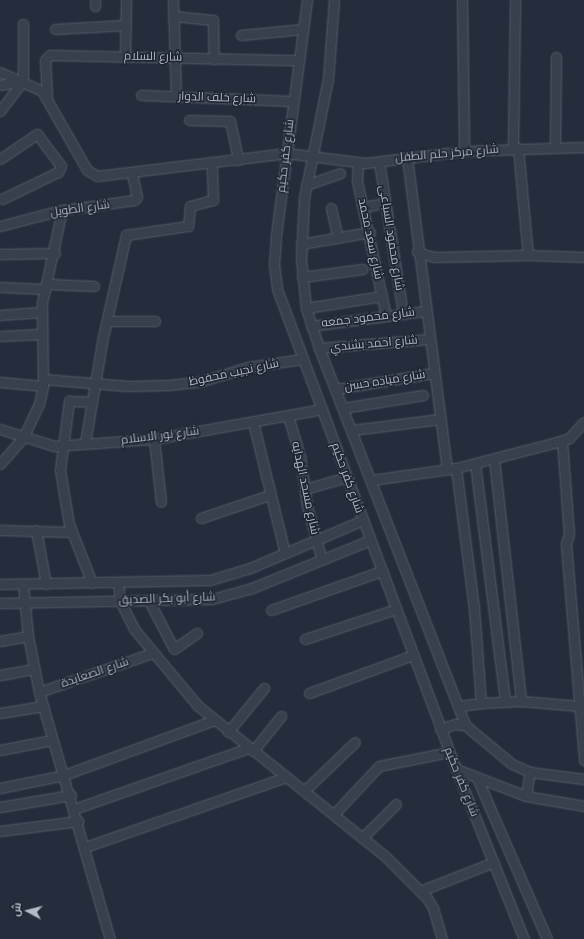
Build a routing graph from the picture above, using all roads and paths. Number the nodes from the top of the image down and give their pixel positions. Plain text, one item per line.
1 (126, 0) edge
2 (173, 0) edge
3 (307, 0) edge
4 (334, 0) edge
5 (462, 0) edge
6 (515, 0) edge
7 (173, 16) junction
8 (23, 24) dead end
9 (126, 25) junction
10 (55, 29) dead end
11 (303, 29) junction
12 (241, 35) dead end
13 (125, 57) junction
14 (556, 57) dead end
15 (175, 58) junction
16 (214, 59) junction
17 (299, 60) junction
18 (0, 72) edge
19 (22, 82) junction
20 (0, 85) edge
21 (141, 95) dead end
22 (176, 96) junction
23 (47, 97) junction
24 (293, 101) junction
25 (0, 111) edge
26 (189, 120) dead end
27 (584, 147) edge
28 (516, 148) junction
29 (555, 148) junction
30 (464, 151) junction
31 (286, 153) junction
32 (311, 154) junction
33 (407, 157) junction
34 (0, 159) edge
35 (238, 160) junction
36 (358, 162) junction
37 (379, 162) junction
38 (212, 164) junction
39 (340, 173) dead end
40 (132, 174) junction
41 (306, 185) junction
42 (2, 199) dead end
43 (385, 203) junction
44 (363, 207) junction
45 (331, 208) dead end
46 (62, 210) junction
47 (0, 226) edge
48 (370, 232) junction
49 (338, 238) junction
50 (301, 244) junction
51 (417, 252) junction
52 (55, 253) junction
53 (0, 254) edge
54 (528, 255) junction
55 (584, 258) edge
56 (362, 269) dead end
57 (302, 277) junction
58 (46, 286) junction
59 (94, 286) dead end
60 (0, 287) edge
61 (382, 296) junction
62 (306, 308) junction
63 (425, 311) junction
64 (41, 312) junction
65 (403, 314) junction
66 (0, 315) edge
67 (386, 316) junction
68 (107, 321) junction
69 (155, 321) dead end
70 (311, 326) junction
71 (41, 334) junction
72 (0, 336) edge
73 (429, 339) junction
74 (319, 348) junction
75 (302, 359) junction
76 (434, 373) junction
77 (0, 382) edge
78 (43, 382) junction
79 (95, 383) junction
80 (336, 388) junction
81 (423, 396) dead end
82 (92, 402) junction
83 (343, 408) junction
84 (322, 409) junction
85 (288, 416) junction
86 (440, 419) junction
87 (253, 422) junction
88 (584, 422) edge
89 (0, 429) edge
90 (352, 430) junction
91 (23, 438) junction
92 (154, 439) junction
93 (562, 441) junction
94 (85, 443) junction
95 (62, 445) junction
96 (494, 459) junction
97 (475, 463) junction
98 (0, 464) edge
99 (451, 468) junction
100 (347, 477) junction
101 (371, 480) junction
102 (305, 489) junction
103 (269, 495) junction
104 (161, 502) dead end
105 (201, 518) dead end
106 (363, 520) junction
107 (0, 530) edge
108 (36, 530) junction
109 (71, 532) junction
110 (370, 540) junction
111 (317, 541) junction
112 (285, 554) junction
113 (322, 560) junction
114 (382, 571) junction
115 (118, 582) junction
116 (92, 583) junction
117 (0, 584) edge
118 (23, 584) junction
119 (46, 584) junction
120 (120, 601) junction
121 (149, 601) junction
122 (24, 602) junction
123 (0, 603) edge
124 (396, 609) junction
125 (271, 610) dead end
126 (197, 633) dead end
127 (28, 636) junction
128 (304, 639) dead end
129 (0, 641) edge
130 (152, 653) junction
131 (413, 655) junction
132 (34, 669) junction
133 (0, 675) edge
134 (264, 688) dead end
135 (39, 692) junction
136 (309, 693) dead end
137 (505, 700) junction
138 (521, 701) junction
139 (481, 703) junction
140 (43, 706) junction
141 (458, 706) junction
142 (580, 706) junction
143 (0, 713) edge
144 (281, 716) dead end
145 (214, 720) junction
146 (465, 725) junction
147 (440, 728) junction
148 (228, 732) junction
149 (52, 740) junction
150 (356, 742) dead end
151 (250, 749) junction
152 (0, 750) edge
153 (449, 752) junction
154 (584, 760) edge
155 (456, 770) junction
156 (530, 772) junction
157 (64, 775) junction
158 (286, 777) junction
159 (477, 778) junction
160 (584, 779) edge
161 (0, 788) edge
162 (305, 790) junction
163 (71, 795) junction
164 (526, 796) junction
165 (396, 804) dead end
166 (584, 806) edge
167 (0, 807) edge
168 (74, 809) junction
169 (335, 813) junction
170 (78, 821) junction
171 (0, 831) edge
172 (362, 838) junction
173 (85, 847) junction
174 (494, 862) junction
175 (420, 891) junction
176 (522, 938) edge
177 (110, 939) edge
178 (442, 939) edge
179 (547, 939) edge

1 - 9 street
2 - 7 street
3 - 11 street, شارع كفر حكيم
4 - 32 street, شارع كفر حكيم
5 - 30 street
6 - 28 street
7 - 15 street
7 - 16 street
8 - 19 street
9 - 10 street
9 - 13 street
11 - 12 street
11 - 17 street, شارع كفر حكيم
13 - 15 street, شارع السلام
13 - 23 street, شارع السلام
14 - 29 street
15 - 16 street, شارع السلام
15 - 22 street
16 - 17 street, شارع السلام
17 - 24 street, شارع كفر حكيم
18 - 19 street
19 - 20 street
19 - 23 street
19 - 25 street
21 - 22 street, شارع خلف الدوار
22 - 24 street, شارع خلف الدوار
23 - 40 street, شارع مركز حلم الطفل
24 - 31 street, شارع كفر حكيم
26 - 35 street
27 - 29 street, شارع مركز حلم الطفل
28 - 29 street, شارع مركز حلم الطفل
28 - 30 street, شارع مركز حلم الطفل
28 - 54 street
30 - 33 street, شارع مركز حلم الطفل
31 - 32 street, شارع مركز حلم الطفل
31 - 35 street, شارع مركز حلم الطفل
31 - 75 street, شارع كفر حكيم
32 - 36 street, شارع مركز حلم الطفل
32 - 41 street, شارع كفر حكيم
33 - 37 street, شارع مركز حلم الطفل
33 - 51 street
34 - 42 street
35 - 38 street, شارع مركز حلم الطفل
36 - 37 street, شارع مركز حلم الطفل
36 - 44 street, شارع سعد محمد
37 - 43 street, شارع محمود السباعى
38 - 40 street, شارع مركز حلم الطفل
38 - 68 street
39 - 41 street
40 - 46 street, شارع الطويل
41 - 50 street, شارع كفر حكيم
43 - 44 street
43 - 65 street, شارع محمود السباعى
44 - 48 street, شارع سعد محمد
45 - 49 street
46 - 47 street, شارع الطويل
46 - 52 street
48 - 49 street
48 - 61 street, شارع سعد محمد
49 - 50 street
50 - 57 street, شارع كفر حكيم
51 - 54 street
51 - 63 street
52 - 53 street
52 - 58 street
54 - 55 street
56 - 57 street
57 - 62 street, شارع كفر حكيم
58 - 59 street
58 - 60 street
58 - 64 street
61 - 62 street
61 - 67 street, شارع سعد محمد
62 - 70 street, شارع كفر حكيم
63 - 65 street, شارع محمود جمعه
63 - 73 street
64 - 66 street
64 - 71 street
65 - 67 street, شارع محمود جمعه
67 - 70 street, شارع محمود جمعه
68 - 69 street
68 - 79 street
70 - 74 street, شارع كفر حكيم
71 - 72 street
71 - 78 street
73 - 74 street, شارع احمد بشندي
73 - 76 street
74 - 80 street, شارع كفر حكيم
75 - 79 street, شارع نجيب محفوظ
75 - 84 street, شارع كفر حكيم
76 - 80 street, شارع مياده حسن
76 - 86 street
77 - 78 street, شارع نجيب محفوظ
78 - 79 street, شارع نجيب محفوظ
78 - 91 street
79 - 82 street
80 - 83 street, شارع كفر حكيم
81 - 83 street
82 - 94 street
82 - 95 street
83 - 90 street, شارع كفر حكيم
84 - 85 street, شارع نور الاسلام
84 - 100 street, شارع كفر حكيم
85 - 87 street, شارع نور الاسلام
85 - 102 street, شارع مسجد الهدايه
86 - 90 street
86 - 99 street
87 - 92 street, شارع نور الاسلام
87 - 103 street
88 - 93 street
89 - 91 street, شارع نور الاسلام
90 - 101 street, شارع كفر حكيم
91 - 95 street, شارع نور الاسلام
91 - 98 street
92 - 94 street, شارع نور الاسلام
92 - 104 street
93 - 96 street
93 - 142 street
94 - 95 street, شارع نور الاسلام
95 - 109 street
96 - 97 street
96 - 138 street
97 - 99 street
97 - 137 street
99 - 101 street
99 - 139 street
100 - 102 street
100 - 106 street, شارع كفر حكيم
101 - 141 street, شارع كفر حكيم
102 - 111 street, شارع مسجد الهدايه
103 - 105 street
103 - 112 street
106 - 110 street, شارع كفر حكيم
106 - 111 street, شارع أبو بكر الصديق
107 - 108 street
108 - 109 street
108 - 119 street
109 - 116 street
110 - 113 street, شارع أبو بكر الصديق
110 - 114 street, شارع كفر حكيم
111 - 112 street, شارع أبو بكر الصديق
111 - 113 street, شارع مسجد الهدايه
112 - 115 street, شارع أبو بكر الصديق
113 - 121 street, شارع أبو بكر الصديق
114 - 124 street, شارع كفر حكيم
114 - 125 street
115 - 116 street, شارع أبو بكر الصديق
115 - 120 street
116 - 119 street, شارع أبو بكر الصديق
117 - 118 street, شارع أبو بكر الصديق
118 - 119 street, شارع أبو بكر الصديق
118 - 122 street
120 - 121 street, شارع أبو بكر الصديق
120 - 122 street, شارع أبو بكر الصديق
120 - 130 street
121 - 126 street
122 - 123 street, شارع أبو بكر الصديق
122 - 127 street
124 - 128 street
124 - 131 street, شارع كفر حكيم
127 - 129 street
127 - 132 street
130 - 135 street, شارع الصعايدة
130 - 145 street
131 - 136 street
131 - 147 street, شارع كفر حكيم
132 - 133 street
132 - 135 street
134 - 148 street
135 - 140 street
137 - 138 street
137 - 139 street
138 - 142 street
139 - 141 street
140 - 143 street
140 - 149 street
141 - 146 street, شارع كفر حكيم
142 - 154 street
144 - 151 street
145 - 148 street
145 - 157 street
146 - 147 street
146 - 156 street
147 - 153 street, شارع كفر حكيم
148 - 151 street
149 - 152 street
149 - 157 street
150 - 162 street
151 - 158 street
151 - 168 street
153 - 155 street, شارع كفر حكيم
153 - 169 street
155 - 159 street
155 - 174 street, شارع كفر حكيم
156 - 160 street
156 - 164 street
157 - 161 street
157 - 163 street
158 - 162 street
158 - 173 street
159 - 164 street
159 - 179 street, شارع كفر حكيم
162 - 169 street
163 - 167 street
163 - 168 street
164 - 166 street
165 - 172 street
168 - 170 street
169 - 172 street
170 - 171 street
170 - 173 street
172 - 175 street
173 - 177 street
174 - 175 street
174 - 176 street, شارع كفر حكيم
175 - 178 street

